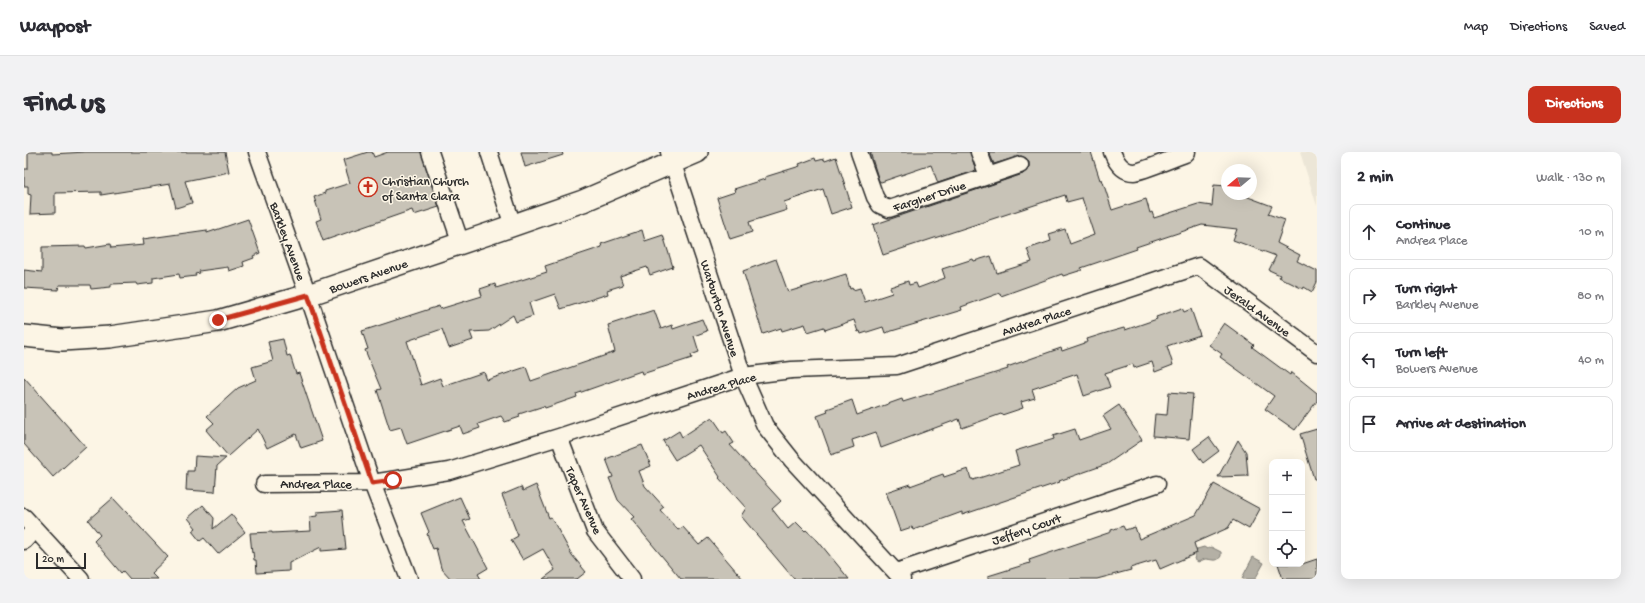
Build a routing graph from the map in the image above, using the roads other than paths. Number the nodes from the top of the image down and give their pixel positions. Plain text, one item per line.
1 (257, 152) edge
2 (430, 152) edge
3 (489, 152) edge
4 (697, 152) edge
5 (859, 152) edge
6 (979, 152) edge
7 (1112, 152) edge
8 (1187, 152) edge
9 (671, 157) edge
10 (1020, 165) dead end
11 (988, 176) junction
12 (513, 226) junction
13 (461, 244) junction
14 (1199, 266) joint
15 (308, 295) junction
16 (24, 336) edge
17 (1317, 353) edge
18 (743, 376) junction
19 (558, 437) junction
20 (372, 483) junction
21 (264, 484) dead end
22 (1157, 484) dead end
23 (24, 517) edge
24 (36, 529) junction
25 (24, 541) edge
26 (899, 576) edge
27 (81, 579) edge
28 (409, 579) edge
29 (632, 579) edge

1 - 15 street, Barkley Avenue
2 - 13 street
3 - 12 street
4 - 9 main road, Bowers Avenue
5 - 11 street, Fargher Drive
6 - 11 street
7 - 8 street
9 - 12 main road, Bowers Avenue
9 - 18 street, Warburton Avenue
10 - 11 street, Fargher Drive
12 - 13 main road, Bowers Avenue
13 - 15 main road, Bowers Avenue
14 - 17 street, Jerald Avenue
14 - 18 street, Andrea Place
15 - 16 main road, Bowers Avenue
15 - 20 street, Barkley Avenue
18 - 19 street, Andrea Place
18 - 26 street, Warburton Avenue
19 - 20 street, Andrea Place
19 - 29 street, Taper Avenue
20 - 21 street, Andrea Place
20 - 28 street, Barkley Avenue
22 - 26 street, Jeffery Court
23 - 24 street
24 - 25 street
24 - 27 street

